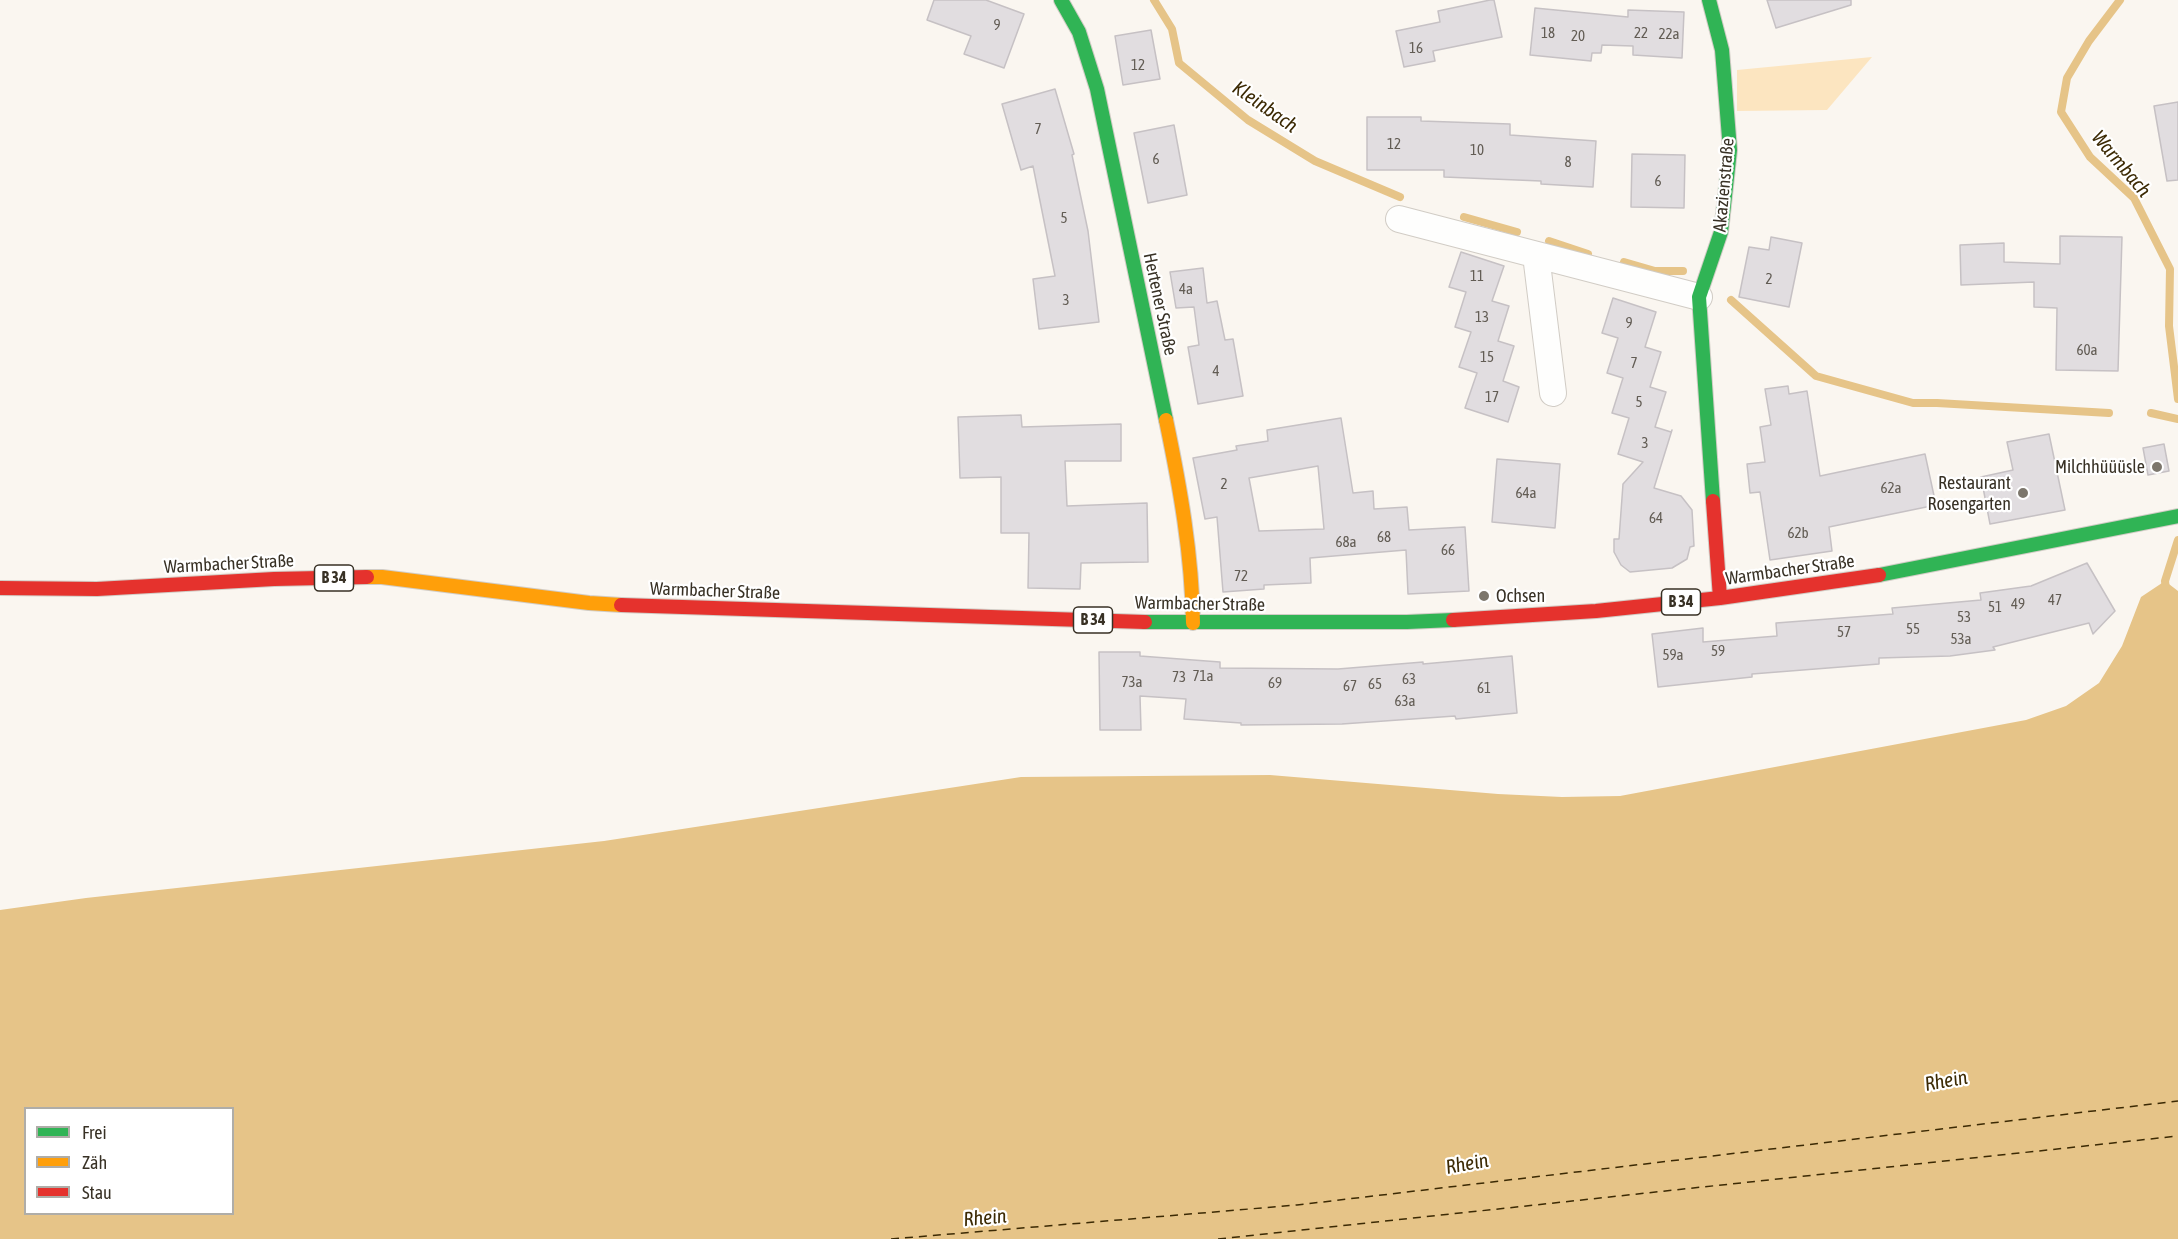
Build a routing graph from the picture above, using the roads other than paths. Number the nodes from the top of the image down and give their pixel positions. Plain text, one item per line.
1 (1061, 0) edge
2 (1709, 0) edge
3 (1399, 219) dead end
4 (1536, 255) junction
5 (1699, 297) junction
6 (1553, 393) dead end
7 (2178, 516) edge
8 (0, 588) edge
9 (1720, 598) junction
10 (1193, 623) junction

1 - 10 main road, Hertener Straße
2 - 5 main road, Akazienstraße
3 - 4 street
4 - 5 street
4 - 6 street
5 - 9 main road, Akazienstraße
7 - 9 main road, Warmbacher Straße / B 34
8 - 10 main road, Warmbacher Straße / B 34
9 - 10 main road, Warmbacher Straße / B 34

